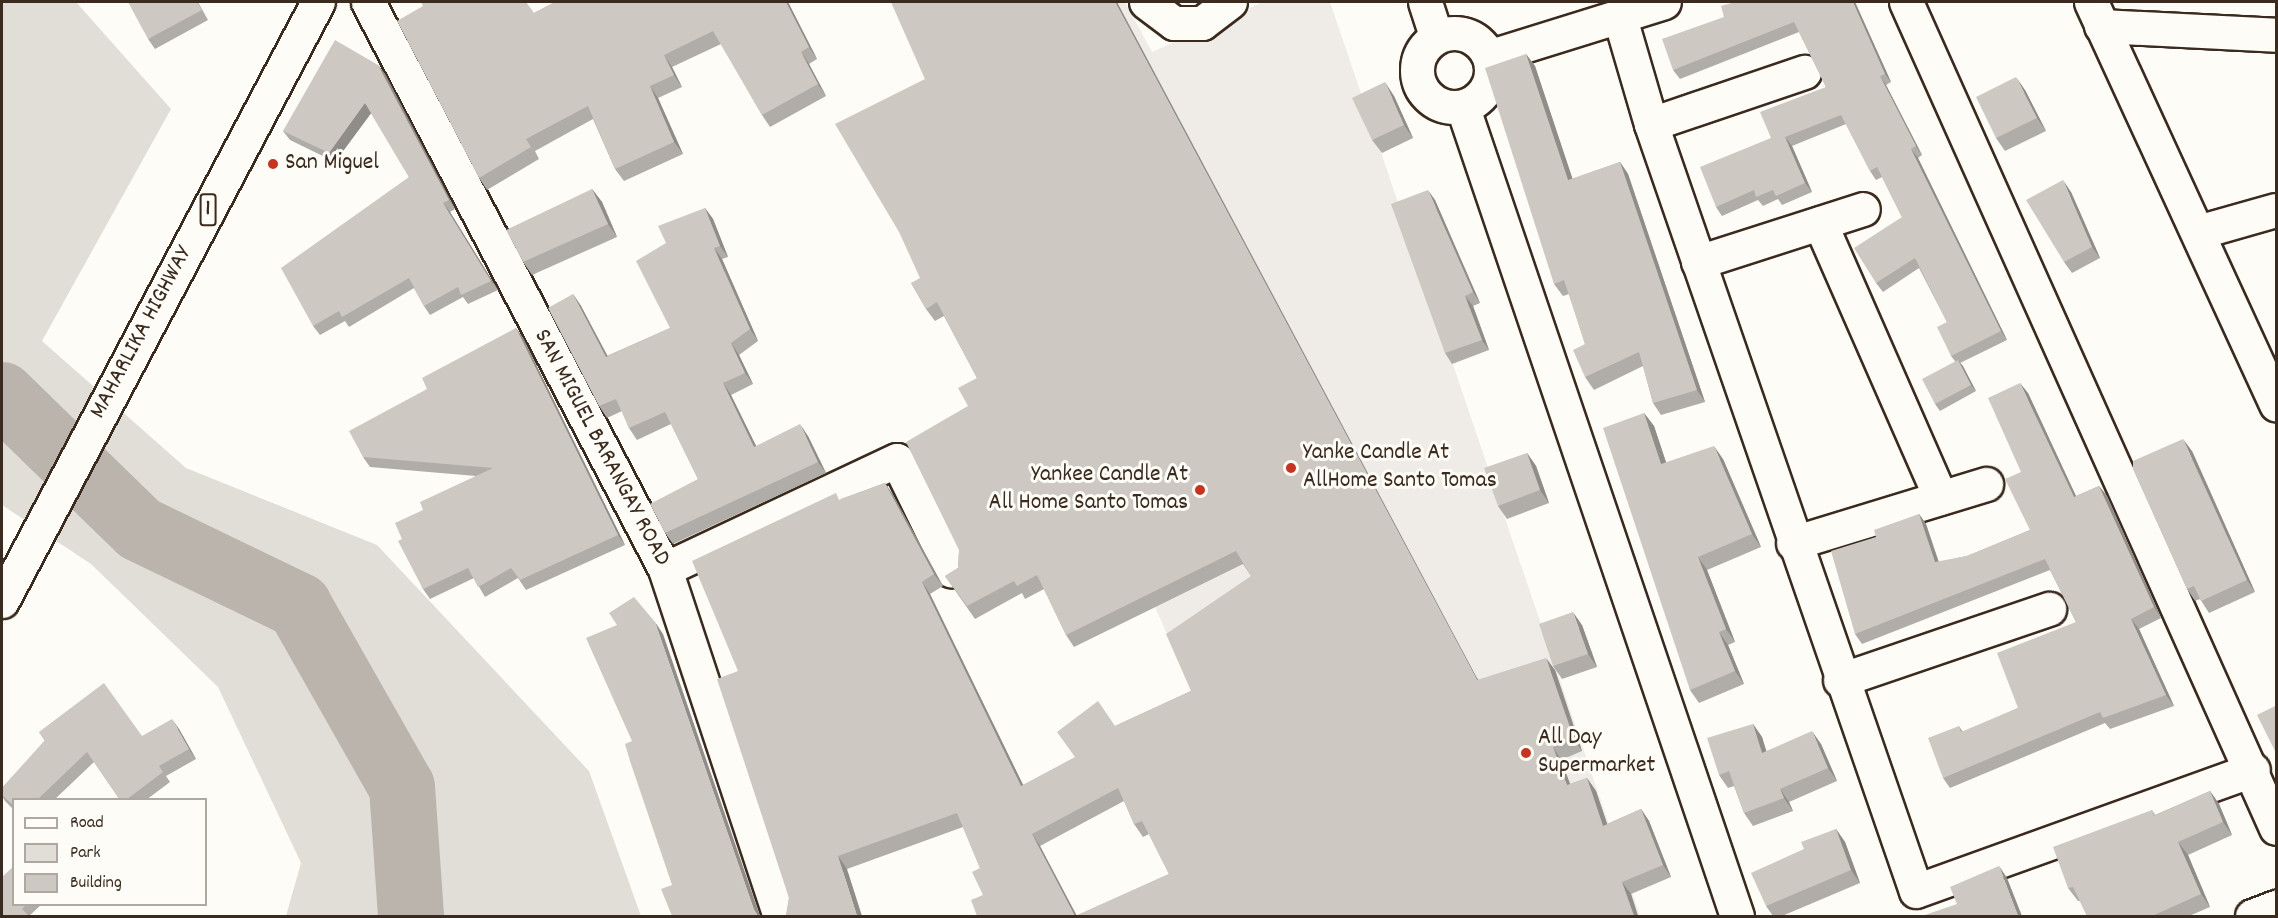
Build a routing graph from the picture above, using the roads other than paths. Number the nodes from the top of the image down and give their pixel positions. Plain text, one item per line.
1 (318, 2) edge
2 (368, 2) edge
3 (1146, 2) edge
4 (1230, 2) edge
5 (1425, 2) edge
6 (1664, 2) edge
7 (1906, 2) edge
8 (2096, 14) edge
9 (1620, 18) junction
10 (2277, 35) edge
11 (1436, 36) junction
12 (1491, 56) junction
13 (1804, 72) dead end
14 (1463, 108) junction
15 (1651, 124) junction
16 (1863, 209) dead end
17 (2277, 210) edge
18 (1820, 223) junction
19 (2198, 232) junction
20 (1698, 262) junction
21 (2277, 404) edge
22 (1986, 483) dead end
23 (1941, 498) junction
24 (1793, 543) junction
25 (665, 569) junction
26 (951, 570) edge
27 (7, 590) edge
28 (2049, 609) dead end
29 (1840, 680) junction
30 (2253, 770) junction
31 (2277, 828) edge
32 (2277, 907) edge
33 (780, 916) edge
34 (1737, 916) edge
35 (2252, 916) edge

1 - 27 main road, MAHARLIKA HIGHWAY / 1
2 - 25 main road, SAN MIGUEL BARANGAY ROAD
3 - 4 main road
5 - 11 main road
6 - 9 main road
7 - 30 main road
8 - 10 main road
8 - 19 main road
9 - 12 main road
9 - 15 main road
11 - 12 main road
11 - 14 main road
12 - 14 main road
13 - 15 main road
14 - 34 main road
15 - 20 main road
16 - 18 main road
17 - 19 main road
18 - 20 main road
18 - 23 main road
19 - 21 main road
20 - 24 main road
22 - 23 main road
23 - 24 main road
24 - 29 main road
25 - 26 main road
25 - 33 main road, SAN MIGUEL BARANGAY ROAD
28 - 29 main road
29 - 30 main road
30 - 31 main road
32 - 35 main road

